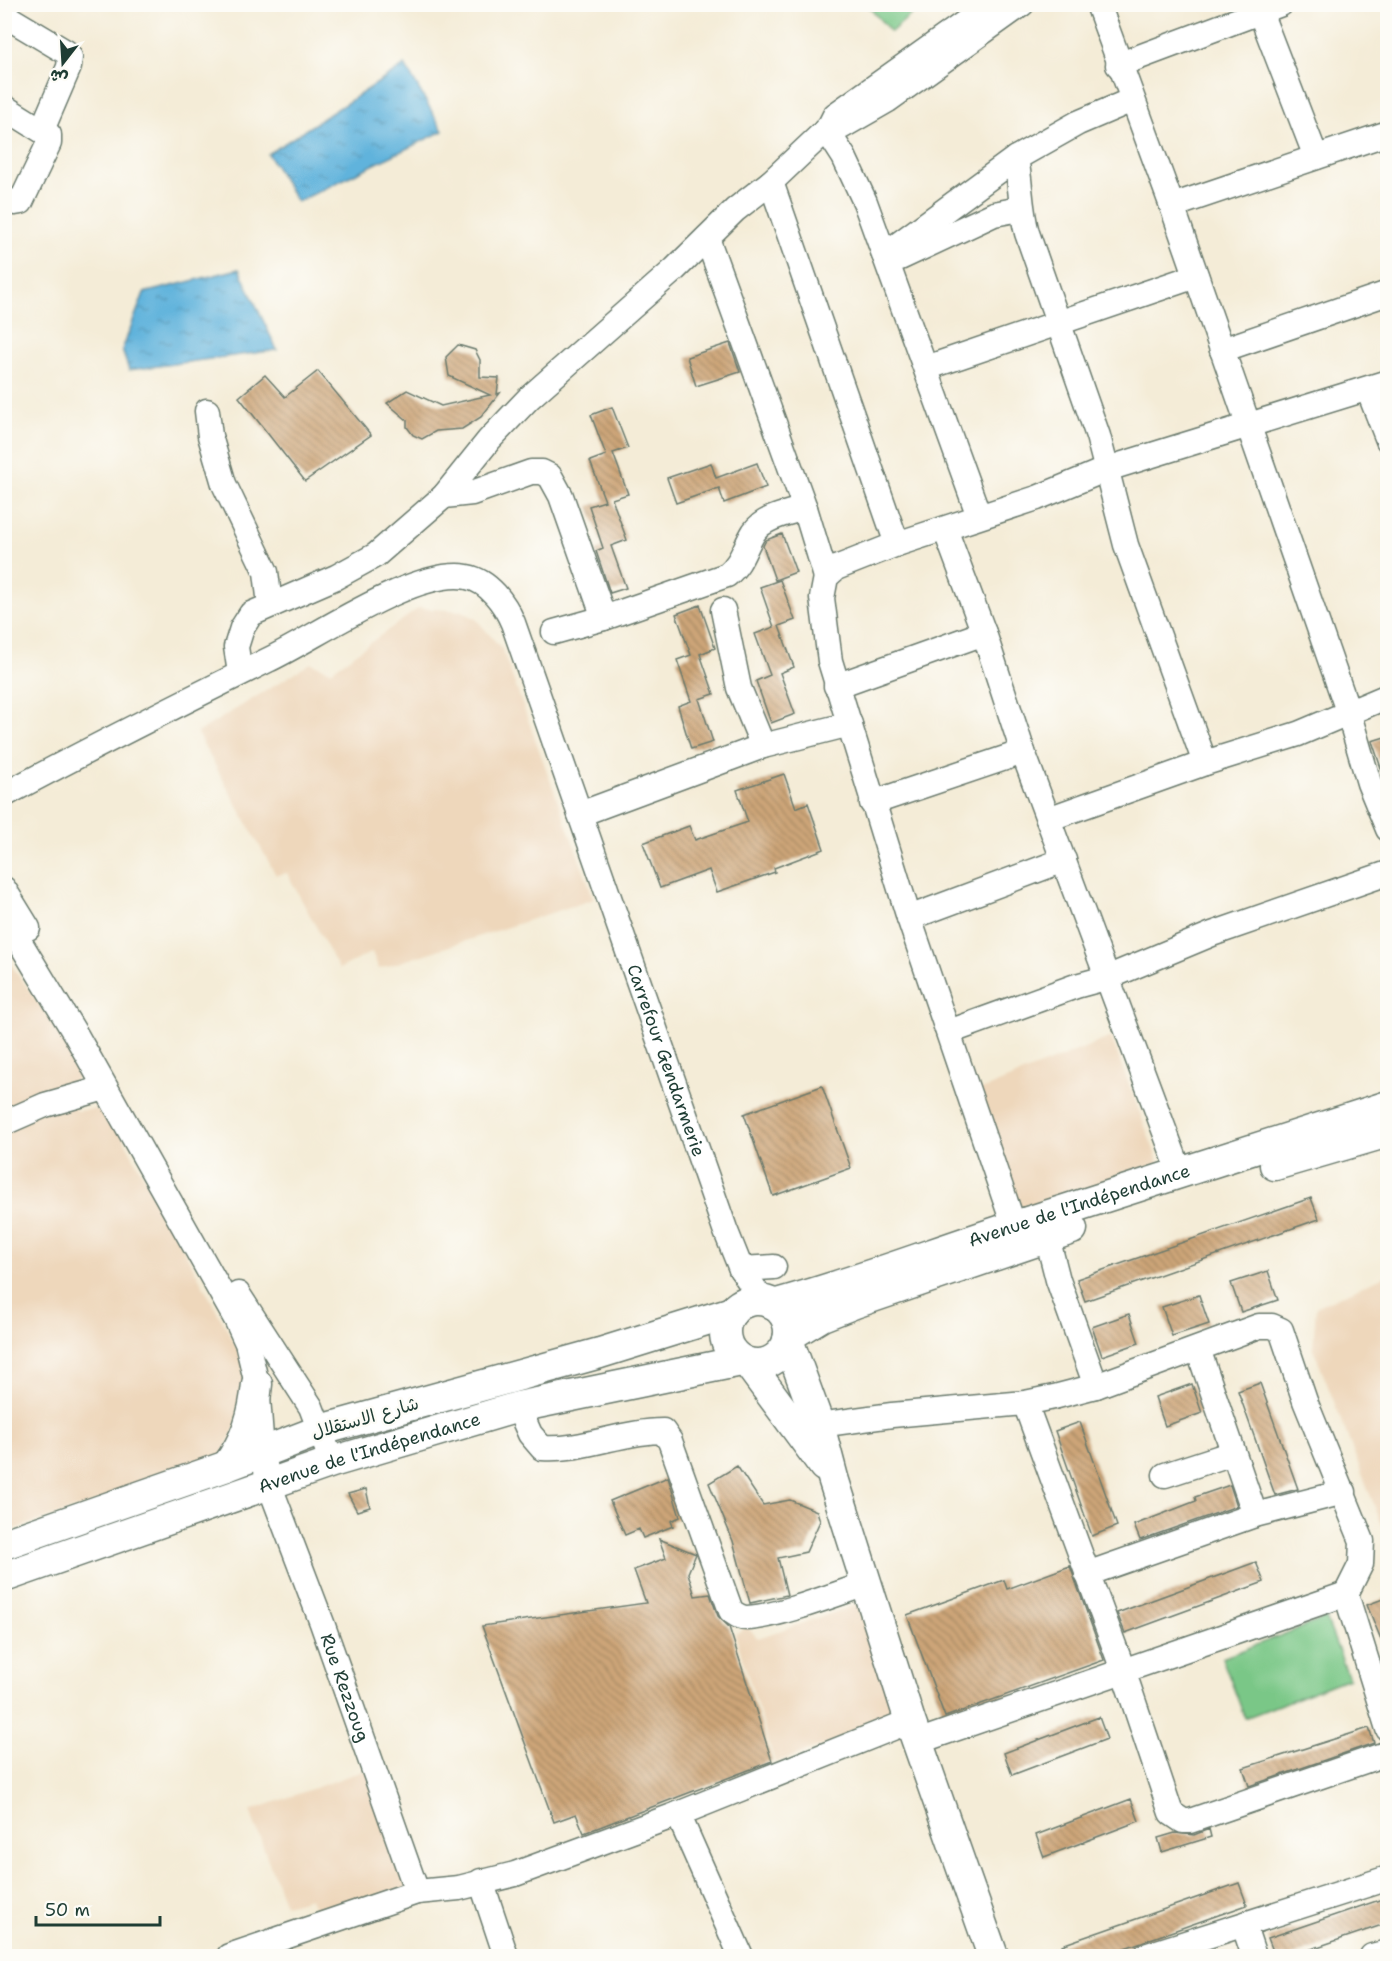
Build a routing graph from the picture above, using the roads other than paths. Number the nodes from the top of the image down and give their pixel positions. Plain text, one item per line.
1 (991, 4) edge
2 (1022, 4) edge
3 (1098, 4) edge
4 (1266, 7) edge
5 (4, 15) edge
6 (1118, 65) junction
7 (1132, 100) junction
8 (4, 107) edge
9 (827, 128) junction
10 (42, 130) junction
11 (1388, 133) edge
12 (1316, 157) junction
13 (1016, 158) junction
14 (771, 182) junction
15 (4, 199) edge
16 (1172, 206) junction
17 (1020, 209) junction
18 (707, 238) junction
19 (886, 260) junction
20 (1196, 276) junction
21 (1388, 293) edge
22 (1059, 325) junction
23 (1222, 350) junction
24 (926, 368) junction
25 (1378, 386) edge
26 (207, 411) dead end
27 (1246, 425) junction
28 (1388, 440) edge
29 (1107, 469) junction
30 (444, 496) junction
31 (805, 508) junction
32 (979, 516) junction
33 (945, 529) junction
34 (897, 544) junction
35 (826, 577) junction
36 (270, 605) junction
37 (723, 610) dead end
38 (604, 618) junction
39 (554, 632) dead end
40 (984, 633) junction
41 (240, 673) junction
42 (836, 686) junction
43 (1388, 696) edge
44 (1348, 711) junction
45 (850, 724) junction
46 (763, 746) junction
47 (1023, 752) junction
48 (1205, 763) junction
49 (4, 795) edge
50 (872, 803) junction
51 (580, 814) junction
52 (1048, 819) junction
53 (1388, 829) edge
54 (1064, 860) junction
55 (1388, 873) edge
56 (4, 889) edge
57 (4, 916) edge
58 (909, 918) junction
59 (1109, 977) junction
60 (949, 1032) junction
61 (105, 1088) junction
62 (1388, 1106) edge
63 (4, 1123) edge
64 (1388, 1132) edge
65 (1181, 1175) junction
66 (1014, 1226) junction
67 (1047, 1237) junction
68 (774, 1267) dead end
69 (741, 1269) junction
70 (751, 1306) junction
71 (788, 1338) junction
72 (1198, 1349) junction
73 (745, 1362) junction
74 (257, 1384) junction
75 (1096, 1386) junction
76 (1025, 1403) junction
77 (518, 1407) junction
78 (819, 1425) junction
79 (321, 1430) junction
80 (262, 1451) junction
81 (1233, 1453) junction
82 (332, 1462) junction
83 (227, 1466) junction
84 (1165, 1475) dead end
85 (833, 1478) junction
86 (269, 1484) junction
87 (1344, 1492) junction
88 (117, 1505) junction
89 (1255, 1515) junction
90 (127, 1534) junction
91 (11, 1542) edge
92 (16, 1573) edge
93 (1087, 1574) junction
94 (866, 1584) junction
95 (1346, 1594) junction
96 (1123, 1670) junction
97 (1388, 1729) edge
98 (914, 1732) junction
99 (1388, 1753) edge
100 (678, 1814) junction
101 (1388, 1878) edge
102 (481, 1881) junction
103 (417, 1892) junction
104 (1244, 1926) junction
105 (1388, 1952) edge
106 (229, 1956) edge
107 (506, 1956) edge
108 (741, 1956) edge
109 (993, 1956) edge
110 (1145, 1956) edge
111 (1254, 1956) edge
112 (1372, 1956) edge

1 - 9 street
2 - 9 street
3 - 6 street
4 - 6 street
4 - 12 street
5 - 10 street
6 - 7 street
7 - 13 street
7 - 16 street
8 - 10 street
9 - 14 street
9 - 19 street
10 - 15 street
11 - 12 street
12 - 16 street
13 - 17 street
13 - 19 street
14 - 18 street
14 - 34 street
16 - 20 street
17 - 19 street
17 - 22 street
18 - 30 street
18 - 31 street
19 - 24 street
20 - 22 street
20 - 23 street
21 - 23 street
22 - 24 street
22 - 29 street
23 - 27 street
24 - 32 street
25 - 27 street
25 - 28 street
26 - 36 street
27 - 29 street
27 - 44 street
29 - 32 street
29 - 48 street
30 - 36 street
30 - 38 street
31 - 35 street
31 - 38 street
32 - 33 street
33 - 34 street
33 - 40 street
34 - 35 street
35 - 42 street
36 - 41 street
37 - 46 street
38 - 39 street
40 - 42 street
40 - 47 street
41 - 49 street, Carrefour Gendarmerie
41 - 51 street, Carrefour Gendarmerie
42 - 45 street
43 - 44 street
44 - 48 street
44 - 53 street
45 - 46 street
45 - 50 street
46 - 51 street
47 - 50 street
47 - 52 street
48 - 52 street
50 - 58 street
51 - 69 street, Carrefour Gendarmerie
52 - 54 street
54 - 58 street
54 - 59 street
55 - 59 street
56 - 79 street
57 - 61 street, Rue Rezzoug
58 - 60 street
59 - 60 street
59 - 65 street
60 - 66 street
61 - 63 street
61 - 74 street, Rue Rezzoug
62 - 65 main road, Avenue de l'Indépendance
64 - 67 main road, Avenue de l'Indépendance
65 - 66 main road, Avenue de l'Indépendance
66 - 70 main road, Avenue de l'Indépendance
67 - 71 main road, Avenue de l'Indépendance
67 - 75 street
68 - 69 street
69 - 70 street
70 - 71 main road
70 - 73 main road
70 - 79 main road, شارع الاستقلال
71 - 73 main road
71 - 78 main road
72 - 75 street
72 - 81 street
72 - 87 street
73 - 77 main road, Avenue de l'Indépendance
73 - 85 main road
74 - 80 street, Rue Rezzoug
74 - 83 main road
75 - 76 street
76 - 78 street
76 - 93 street
77 - 82 main road, Avenue de l'Indépendance
77 - 94 street
78 - 85 main road
79 - 80 main road, شارع الاستقلال
79 - 82 street
80 - 83 main road, شارع الاستقلال
80 - 86 street, Rue Rezzoug
81 - 84 street
81 - 89 street
82 - 86 main road, Avenue de l'Indépendance
83 - 88 main road, شارع الاستقلال
85 - 94 main road
86 - 90 main road, Avenue de l'Indépendance
86 - 103 street, Rue Rezzoug
87 - 89 street
87 - 95 street
88 - 90 main road
88 - 91 main road, شارع الاستقلال
89 - 93 street
90 - 92 main road, Avenue de l'Indépendance
91 - 92 main road
93 - 96 street
94 - 98 main road
95 - 96 street
95 - 97 street
96 - 98 street
96 - 99 street
98 - 100 street
98 - 109 main road
100 - 102 street
100 - 108 street
101 - 104 street
102 - 103 street
102 - 107 street
103 - 106 street
104 - 110 street
104 - 111 street
105 - 112 street

